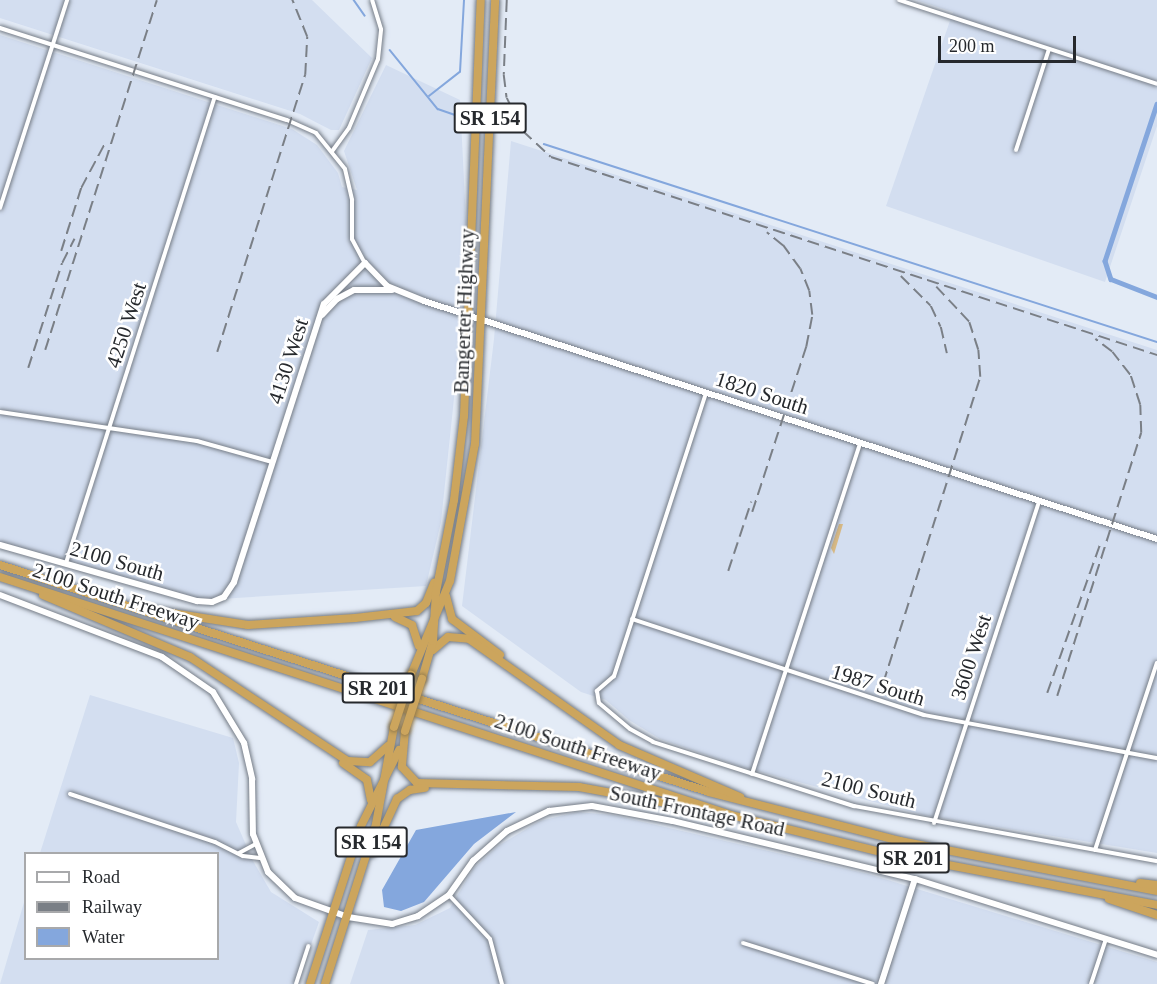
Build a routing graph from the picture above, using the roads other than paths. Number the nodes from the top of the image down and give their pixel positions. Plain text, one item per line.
1 (68, 0) edge
2 (372, 0) edge
3 (481, 0) edge
4 (495, 0) edge
5 (899, 0) edge
6 (0, 28) edge
7 (53, 45) junction
8 (1049, 49) junction
9 (1157, 84) edge
10 (215, 97) junction
11 (333, 150) junction
12 (1016, 150) dead end
13 (0, 208) edge
14 (364, 263) junction
15 (396, 291) junction
16 (469, 315) junction
17 (482, 319) junction
18 (317, 323) junction
19 (706, 392) junction
20 (0, 412) edge
21 (109, 429) junction
22 (860, 442) junction
23 (272, 462) junction
24 (1040, 501) junction
25 (1157, 539) edge
26 (0, 545) edge
27 (443, 559) junction
28 (66, 563) junction
29 (0, 565) edge
30 (13, 569) junction
31 (0, 577) edge
32 (29, 586) junction
33 (447, 591) junction
34 (0, 595) edge
35 (224, 597) joint
36 (435, 617) junction
37 (355, 618) junction
38 (632, 619) junction
39 (418, 651) junction
40 (430, 655) junction
41 (1157, 663) edge
42 (785, 671) junction
43 (525, 678) junction
44 (277, 714) junction
45 (966, 724) junction
46 (405, 731) junction
47 (388, 746) junction
48 (1127, 753) junction
49 (1157, 758) edge
50 (752, 774) junction
51 (383, 783) junction
52 (475, 786) junction
53 (70, 794) dead end
54 (371, 805) junction
55 (757, 806) junction
56 (731, 815) junction
57 (934, 823) junction
58 (256, 844) junction
59 (1095, 850) junction
60 (238, 853) junction
61 (260, 858) junction
62 (1157, 861) edge
63 (1023, 866) junction
64 (915, 879) junction
65 (1157, 885) edge
66 (1157, 891) edge
67 (1097, 894) junction
68 (449, 895) junction
69 (354, 898) junction
70 (1157, 905) edge
71 (333, 912) junction
72 (1157, 915) edge
73 (348, 917) junction
74 (1106, 938) junction
75 (743, 943) dead end
76 (308, 946) dead end
77 (1157, 955) edge
78 (296, 984) edge
79 (310, 984) edge
80 (325, 984) edge
81 (502, 984) edge
82 (873, 984) edge
83 (881, 984) edge
84 (1091, 984) edge

1 - 7 street
2 - 11 street
3 - 16 highway, Bangerter Highway / SR 154
4 - 17 highway, Bangerter Highway / SR 154
5 - 8 street
6 - 7 street
7 - 10 street
7 - 13 street
8 - 9 street
8 - 12 street
10 - 11 street
10 - 21 street, 4250 West
11 - 14 street
14 - 15 street, 1820 South
14 - 18 street, 4130 West
15 - 16 street, 1820 South
15 - 18 street
16 - 17 street, 1820 South
16 - 27 highway, Bangerter Highway / SR 154
17 - 19 street, 1820 South
17 - 33 highway, Bangerter Highway / SR 154
18 - 23 street, 4130 West
19 - 22 street, 1820 South
19 - 38 street
20 - 21 street
21 - 23 street
21 - 28 street, 4250 West
22 - 24 street, 1820 South
22 - 42 street
23 - 35 street, 4130 West
24 - 25 street, 1820 South
24 - 45 street, 3600 West
26 - 28 street, 2100 South
27 - 36 highway, Bangerter Highway / SR 154
27 - 37 highway
28 - 35 street, 2100 South
29 - 30 highway, 2100 South Freeway / SR 201
30 - 37 highway
30 - 55 highway, 2100 South Freeway / SR 201
31 - 32 highway, 2100 South Freeway / SR 201
32 - 44 highway
32 - 56 highway, 2100 South Freeway / SR 201
33 - 36 highway, Bangerter Highway / SR 154
33 - 43 highway
34 - 58 street, South Frontage Road
36 - 39 highway, Bangerter Highway / SR 154
36 - 40 highway, Bangerter Highway / SR 154
37 - 39 highway
38 - 42 street, 1987 South
38 - 50 street, 2100 South
39 - 47 highway, Bangerter Highway / SR 154, bridge
40 - 43 highway
40 - 46 highway, Bangerter Highway / SR 154, bridge
41 - 48 street
42 - 45 street, 1987 South
42 - 50 street
43 - 55 highway
44 - 47 highway
44 - 54 highway
45 - 48 street, 1987 South
45 - 57 street, 3600 West
46 - 51 highway, Bangerter Highway / SR 154
46 - 52 highway
47 - 51 highway, Bangerter Highway / SR 154
48 - 49 street, 1987 South
48 - 59 street
50 - 57 street, 2100 South
51 - 54 highway, Bangerter Highway / SR 154
51 - 69 highway, Bangerter Highway / SR 154
52 - 56 highway
52 - 69 highway
53 - 60 street
54 - 71 highway, Bangerter Highway / SR 154
55 - 63 highway, 2100 South Freeway / SR 201
56 - 67 highway, 2100 South Freeway / SR 201
57 - 59 street, 2100 South
58 - 60 street
58 - 61 street, South Frontage Road
59 - 62 street, 2100 South
60 - 61 street
61 - 71 street, South Frontage Road
63 - 65 highway
63 - 66 highway, 2100 South Freeway / SR 201
64 - 68 street, South Frontage Road
64 - 74 street, South Frontage Road
64 - 83 street
67 - 70 highway, 2100 South Freeway / SR 201
67 - 72 highway
68 - 73 street, South Frontage Road
68 - 81 street
69 - 73 highway, Bangerter Highway / SR 154
71 - 73 street, South Frontage Road
71 - 79 highway, Bangerter Highway / SR 154
73 - 80 highway, Bangerter Highway / SR 154
74 - 77 street, South Frontage Road
74 - 84 street
75 - 82 street
76 - 78 street

